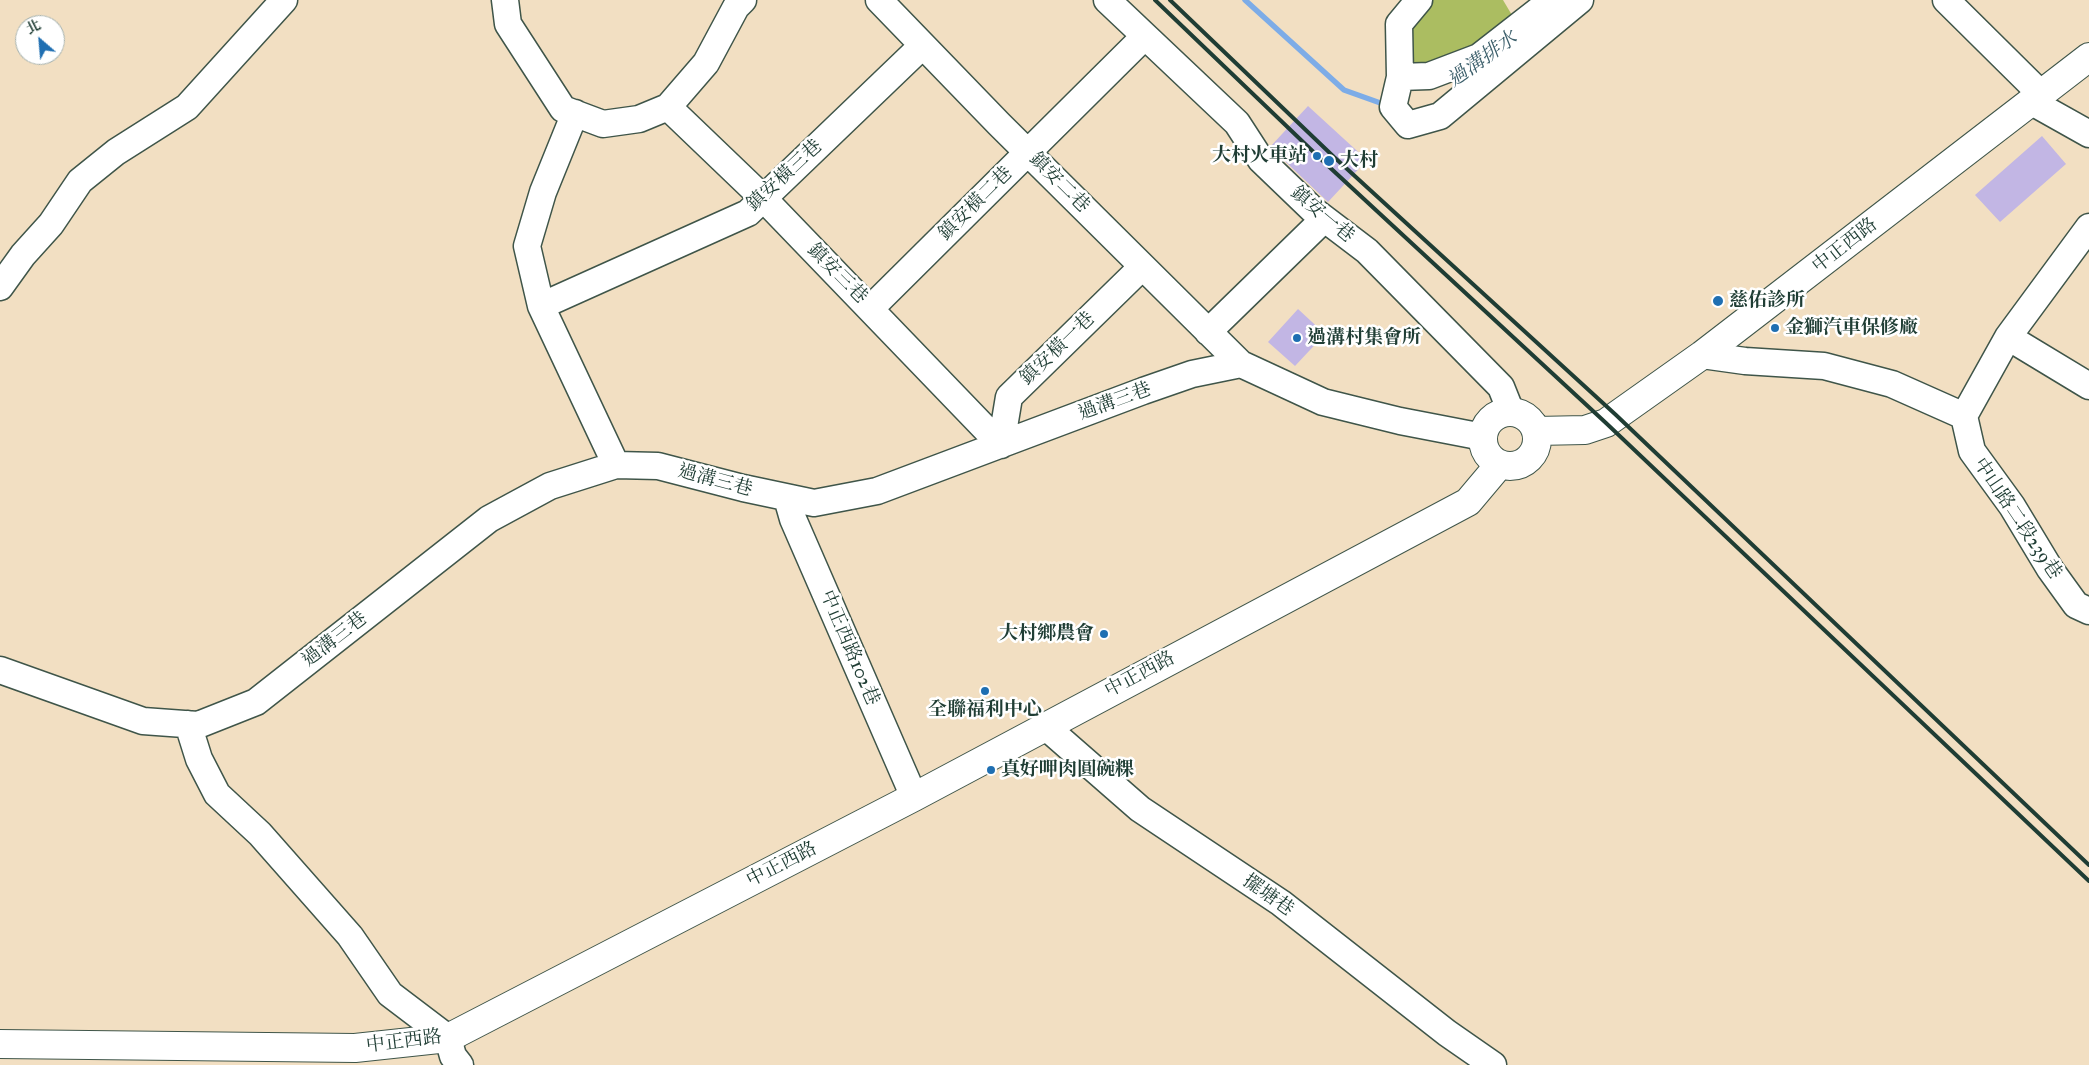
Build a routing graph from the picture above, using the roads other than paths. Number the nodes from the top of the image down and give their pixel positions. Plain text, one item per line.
1 (284, 0) edge
2 (505, 0) edge
3 (743, 0) edge
4 (879, 0) edge
5 (1107, 0) edge
6 (1419, 0) edge
7 (1552, 0) edge
8 (1580, 0) edge
9 (1946, 0) edge
10 (1145, 36) junction
11 (922, 46) junction
12 (2089, 57) edge
13 (1400, 77) junction
14 (2036, 98) junction
15 (668, 107) junction
16 (575, 113) junction
17 (2089, 134) edge
18 (1028, 153) junction
19 (764, 199) junction
20 (1324, 219) junction
21 (2089, 227) edge
22 (1142, 267) junction
23 (0, 286) edge
24 (541, 306) junction
25 (871, 308) junction
26 (1208, 332) junction
27 (2008, 337) junction
28 (1702, 355) junction
29 (1241, 364) junction
30 (2089, 386) edge
31 (1511, 412) junction
32 (1964, 416) junction
33 (1536, 431) junction
34 (1482, 437) junction
35 (1001, 445) junction
36 (1500, 464) junction
37 (616, 465) junction
38 (787, 498) junction
39 (2089, 611) edge
40 (0, 670) edge
41 (188, 724) junction
42 (1045, 726) junction
43 (914, 797) junction
44 (448, 1038) junction
45 (0, 1044) edge
46 (460, 1065) edge
47 (1493, 1065) edge

1 - 23 street
2 - 16 street
3 - 15 street
4 - 11 street, 鎮安二巷
5 - 10 street, 鎮安一巷
6 - 13 street
7 - 13 street
8 - 13 street
9 - 14 street
10 - 18 street, 鎮安橫二巷
10 - 20 street, 鎮安一巷
11 - 18 street, 鎮安二巷
11 - 19 street, 鎮安橫三巷
12 - 14 main road, 中正西路
14 - 17 street
14 - 28 main road, 中正西路
15 - 16 street
15 - 19 street, 鎮安三巷
16 - 24 street
18 - 22 street, 鎮安二巷
18 - 25 street, 鎮安橫二巷
19 - 24 street, 鎮安橫三巷
19 - 25 street, 鎮安三巷
20 - 26 street
20 - 31 street, 鎮安一巷
21 - 27 street
22 - 26 street, 鎮安二巷
22 - 35 street, 鎮安橫一巷
24 - 37 street
25 - 35 street, 鎮安三巷
26 - 29 street, 鎮安二巷
27 - 30 street
27 - 32 street
28 - 32 street
28 - 33 main road, 中正西路
29 - 34 street
29 - 35 street, 過溝三巷
31 - 33 main road
31 - 34 main road
32 - 39 street, 中山路二段239巷
33 - 36 main road
34 - 36 main road
35 - 38 street, 過溝三巷
36 - 42 main road, 中正西路
37 - 38 street, 過溝三巷
37 - 41 street, 過溝三巷
38 - 43 street, 中正西路102巷
40 - 41 street, 過溝三巷
41 - 44 street
42 - 43 main road, 中正西路
42 - 47 street, 擺塘巷
43 - 44 main road, 中正西路
44 - 45 main road, 中正西路
44 - 46 street

